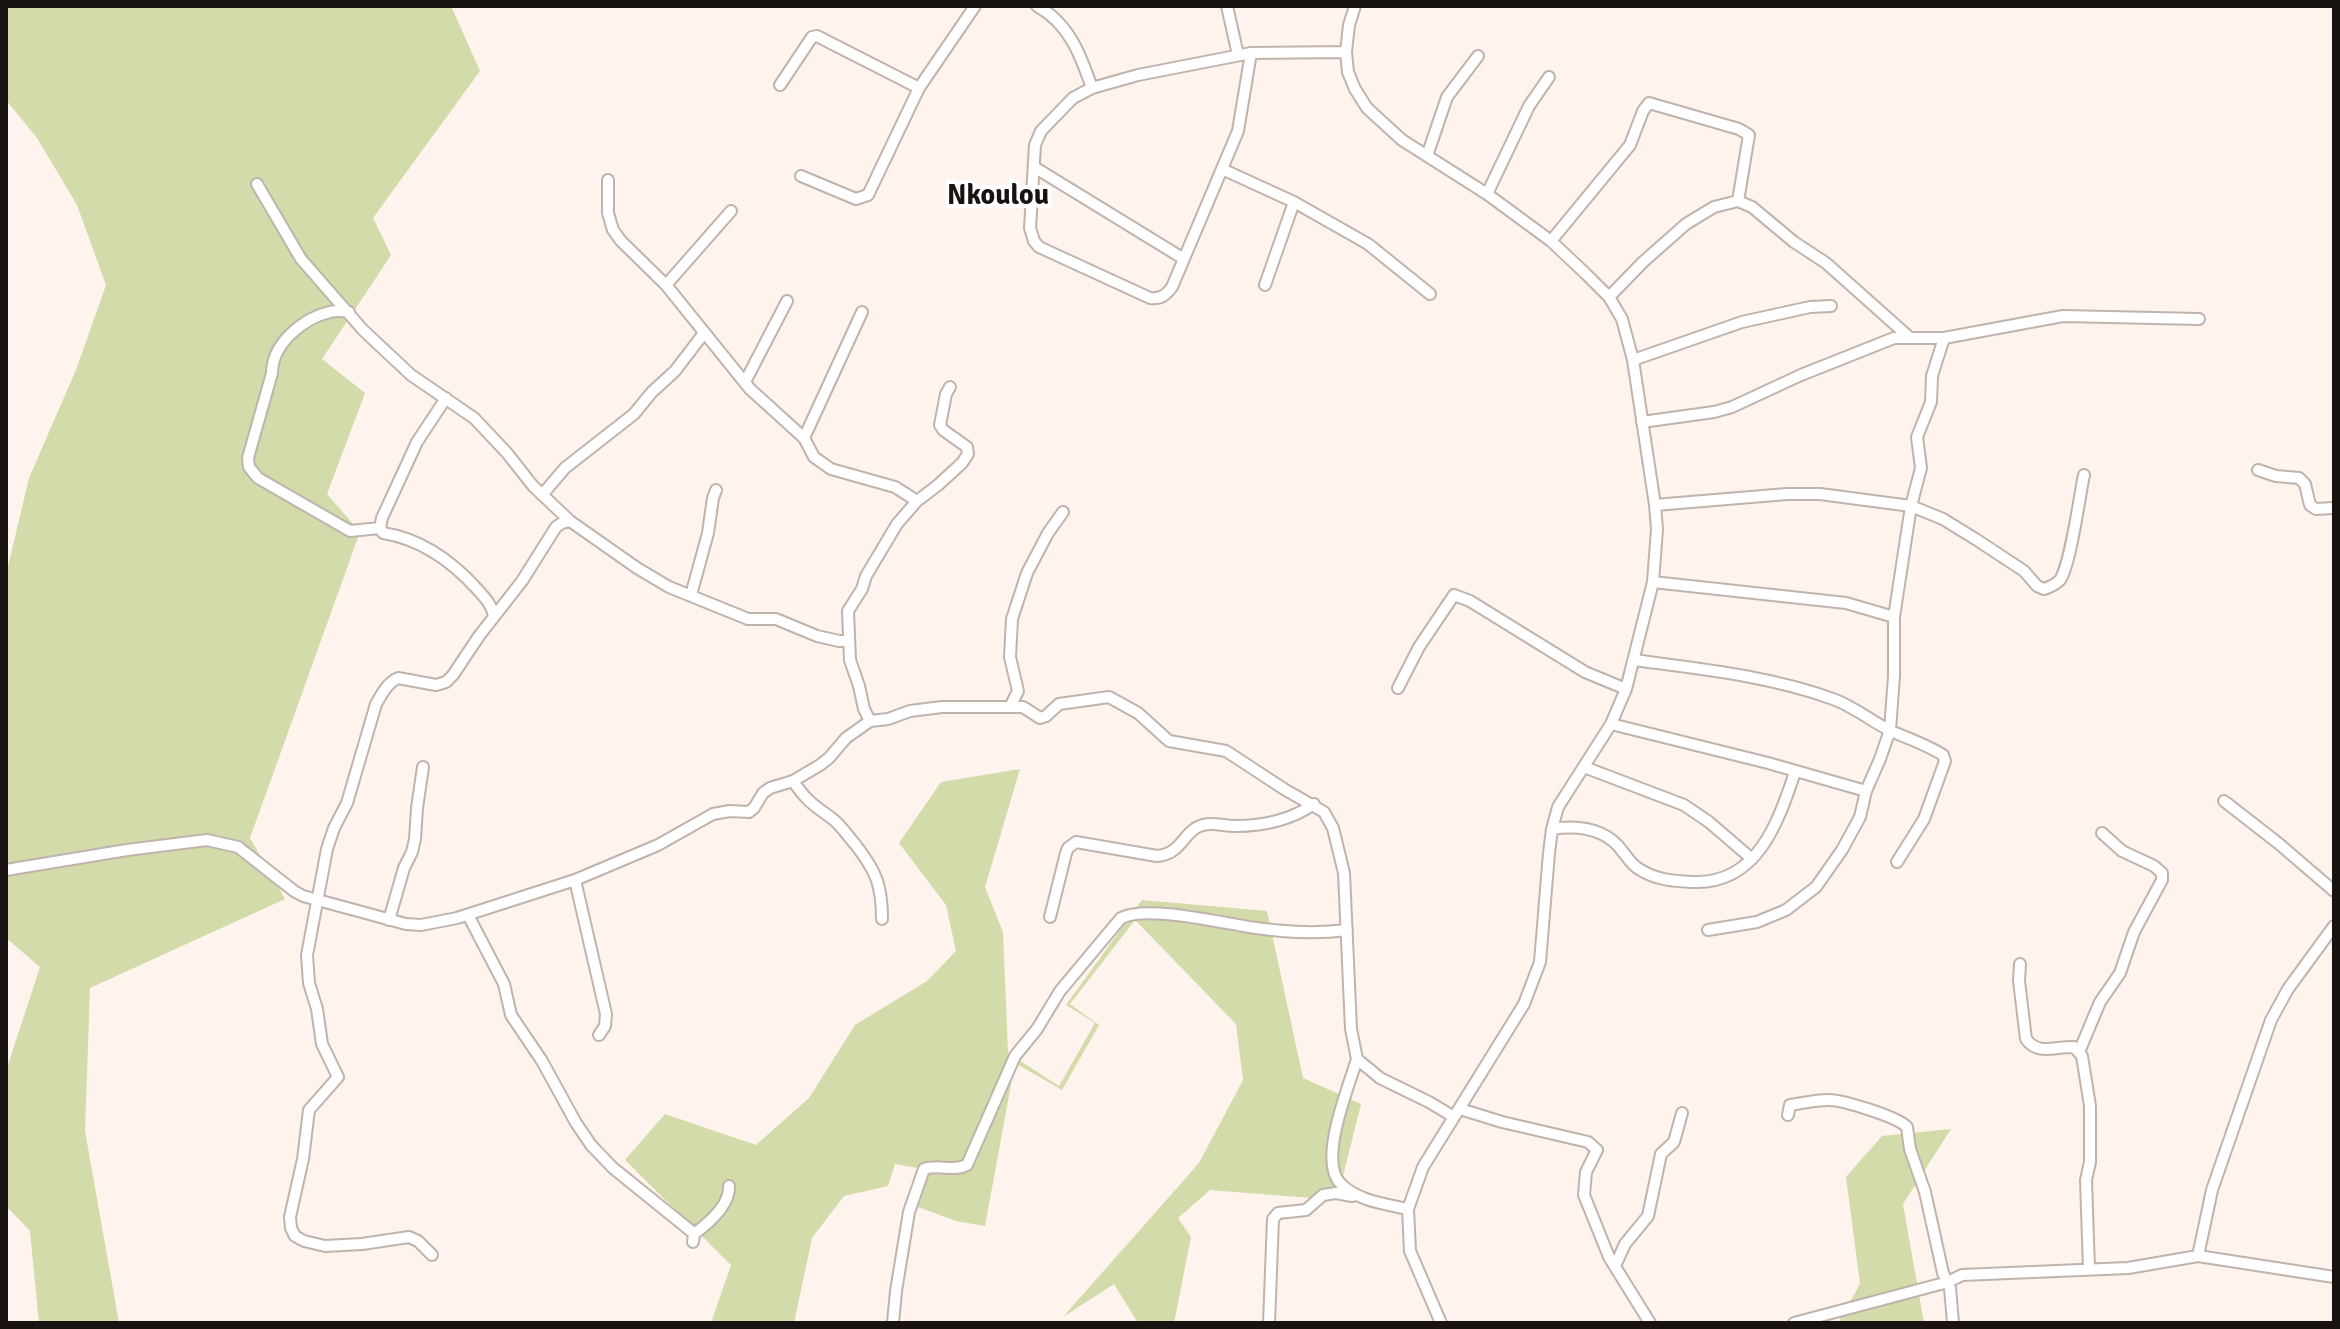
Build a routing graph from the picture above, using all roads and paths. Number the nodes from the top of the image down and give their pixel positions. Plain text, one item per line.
1 (975, 6) edge
2 (1037, 6) edge
3 (1227, 6) edge
4 (1355, 6) edge
5 (1346, 52) junction
6 (1251, 53) junction
7 (1238, 55) junction
8 (1478, 56) dead end
9 (1549, 77) dead end
10 (780, 85) dead end
11 (919, 88) junction
12 (1092, 88) junction
13 (1427, 156) junction
14 (1034, 167) junction
15 (1222, 169) junction
16 (801, 176) dead end
17 (608, 180) dead end
18 (257, 184) dead end
19 (1487, 194) junction
20 (1738, 201) junction
21 (1294, 202) junction
22 (731, 211) dead end
23 (1551, 241) junction
24 (1184, 259) junction
25 (666, 285) junction
26 (1265, 285) dead end
27 (1430, 294) dead end
28 (1609, 297) junction
29 (787, 301) dead end
30 (1831, 306) dead end
31 (349, 312) junction
32 (862, 312) dead end
33 (2199, 319) dead end
34 (704, 333) junction
35 (1909, 337) junction
36 (1944, 338) junction
37 (1633, 360) junction
38 (745, 382) junction
39 (950, 387) dead end
40 (446, 398) junction
41 (1642, 422) junction
42 (804, 438) junction
43 (2258, 470) dead end
44 (2084, 475) dead end
45 (716, 490) dead end
46 (542, 495) junction
47 (917, 501) junction
48 (1655, 505) junction
49 (1911, 506) junction
50 (2334, 508) edge
51 (1063, 512) dead end
52 (570, 521) junction
53 (380, 528) junction
54 (1653, 582) junction
55 (691, 595) junction
56 (494, 616) junction
57 (1894, 617) junction
58 (849, 641) junction
59 (1634, 660) junction
60 (1398, 688) dead end
61 (1626, 689) junction
62 (1010, 707) junction
63 (870, 721) junction
64 (1611, 724) junction
65 (1890, 730) junction
66 (423, 767) dead end
67 (1584, 767) junction
68 (1795, 772) junction
69 (793, 781) junction
70 (1866, 791) junction
71 (2224, 801) dead end
72 (1314, 804) junction
73 (1552, 829) junction
74 (2102, 833) dead end
75 (1752, 859) junction
76 (1897, 862) dead end
77 (6, 870) edge
78 (575, 880) junction
79 (2334, 891) edge
80 (318, 901) junction
81 (468, 915) junction
82 (1050, 917) dead end
83 (882, 919) dead end
84 (389, 920) junction
85 (2334, 926) edge
86 (1347, 930) junction
87 (1708, 930) dead end
88 (2020, 964) dead end
89 (599, 1035) dead end
90 (2079, 1052) junction
91 (1357, 1059) junction
92 (1457, 1113) junction
93 (1682, 1113) dead end
94 (1788, 1115) dead end
95 (729, 1186) dead end
96 (1362, 1197) junction
97 (1408, 1209) junction
98 (432, 1255) dead end
99 (2198, 1256) junction
100 (1615, 1266) junction
101 (2089, 1269) junction
102 (2334, 1277) edge
103 (1948, 1282) junction
104 (893, 1323) edge
105 (1269, 1323) edge
106 (1441, 1323) edge
107 (1650, 1323) edge
108 (1794, 1323) edge
109 (1953, 1323) edge

1 - 11 street
2 - 12 street
3 - 7 street
4 - 5 street
5 - 6 street
5 - 13 street
6 - 7 street
6 - 15 street
7 - 12 street
8 - 13 street
9 - 19 street
10 - 11 street
11 - 16 street
12 - 14 street
13 - 19 street
14 - 24 street
14 - 24 street
15 - 21 street
15 - 24 street
17 - 25 street
18 - 31 street
19 - 23 street
20 - 23 street
20 - 28 street
20 - 35 street
21 - 26 street
21 - 27 street
22 - 25 street
23 - 28 street
25 - 34 street
28 - 37 street
29 - 38 street
30 - 37 street
31 - 40 street
31 - 53 street
32 - 42 street
33 - 36 street
34 - 38 street
34 - 46 street
35 - 36 street
35 - 41 street
36 - 49 street
37 - 41 street
38 - 42 street
39 - 47 street
40 - 46 street
40 - 53 street
41 - 48 street
42 - 47 street
43 - 50 street
44 - 49 street
45 - 55 street
46 - 52 street
47 - 58 street
48 - 49 street
48 - 54 street
49 - 57 street
51 - 62 street
52 - 55 street
52 - 56 street
53 - 56 street
54 - 57 street
54 - 59 street
55 - 58 street
56 - 80 street
57 - 65 street
58 - 63 street
59 - 61 street
59 - 65 street
60 - 61 street
61 - 64 street
62 - 63 street
62 - 72 street
63 - 69 street
64 - 67 street
64 - 68 street
65 - 70 street
65 - 76 street
66 - 84 street
67 - 73 street
67 - 75 street
68 - 70 street
68 - 75 street
69 - 78 street
69 - 83 street
70 - 87 street
71 - 79 street
72 - 82 street
72 - 86 street
73 - 75 street
73 - 92 street
74 - 90 street
77 - 80 street
78 - 81 street
78 - 89 street
80 - 84 street
80 - 98 street
81 - 84 street
81 - 95 street
85 - 99 street
86 - 91 street
86 - 104 street
88 - 90 street
90 - 101 street
91 - 92 street
91 - 96 street
92 - 97 street
92 - 100 street
93 - 100 street
94 - 103 street
96 - 97 street
96 - 105 street
97 - 106 street
99 - 101 street
99 - 102 street
100 - 107 street
101 - 103 street
103 - 108 street
103 - 109 street

